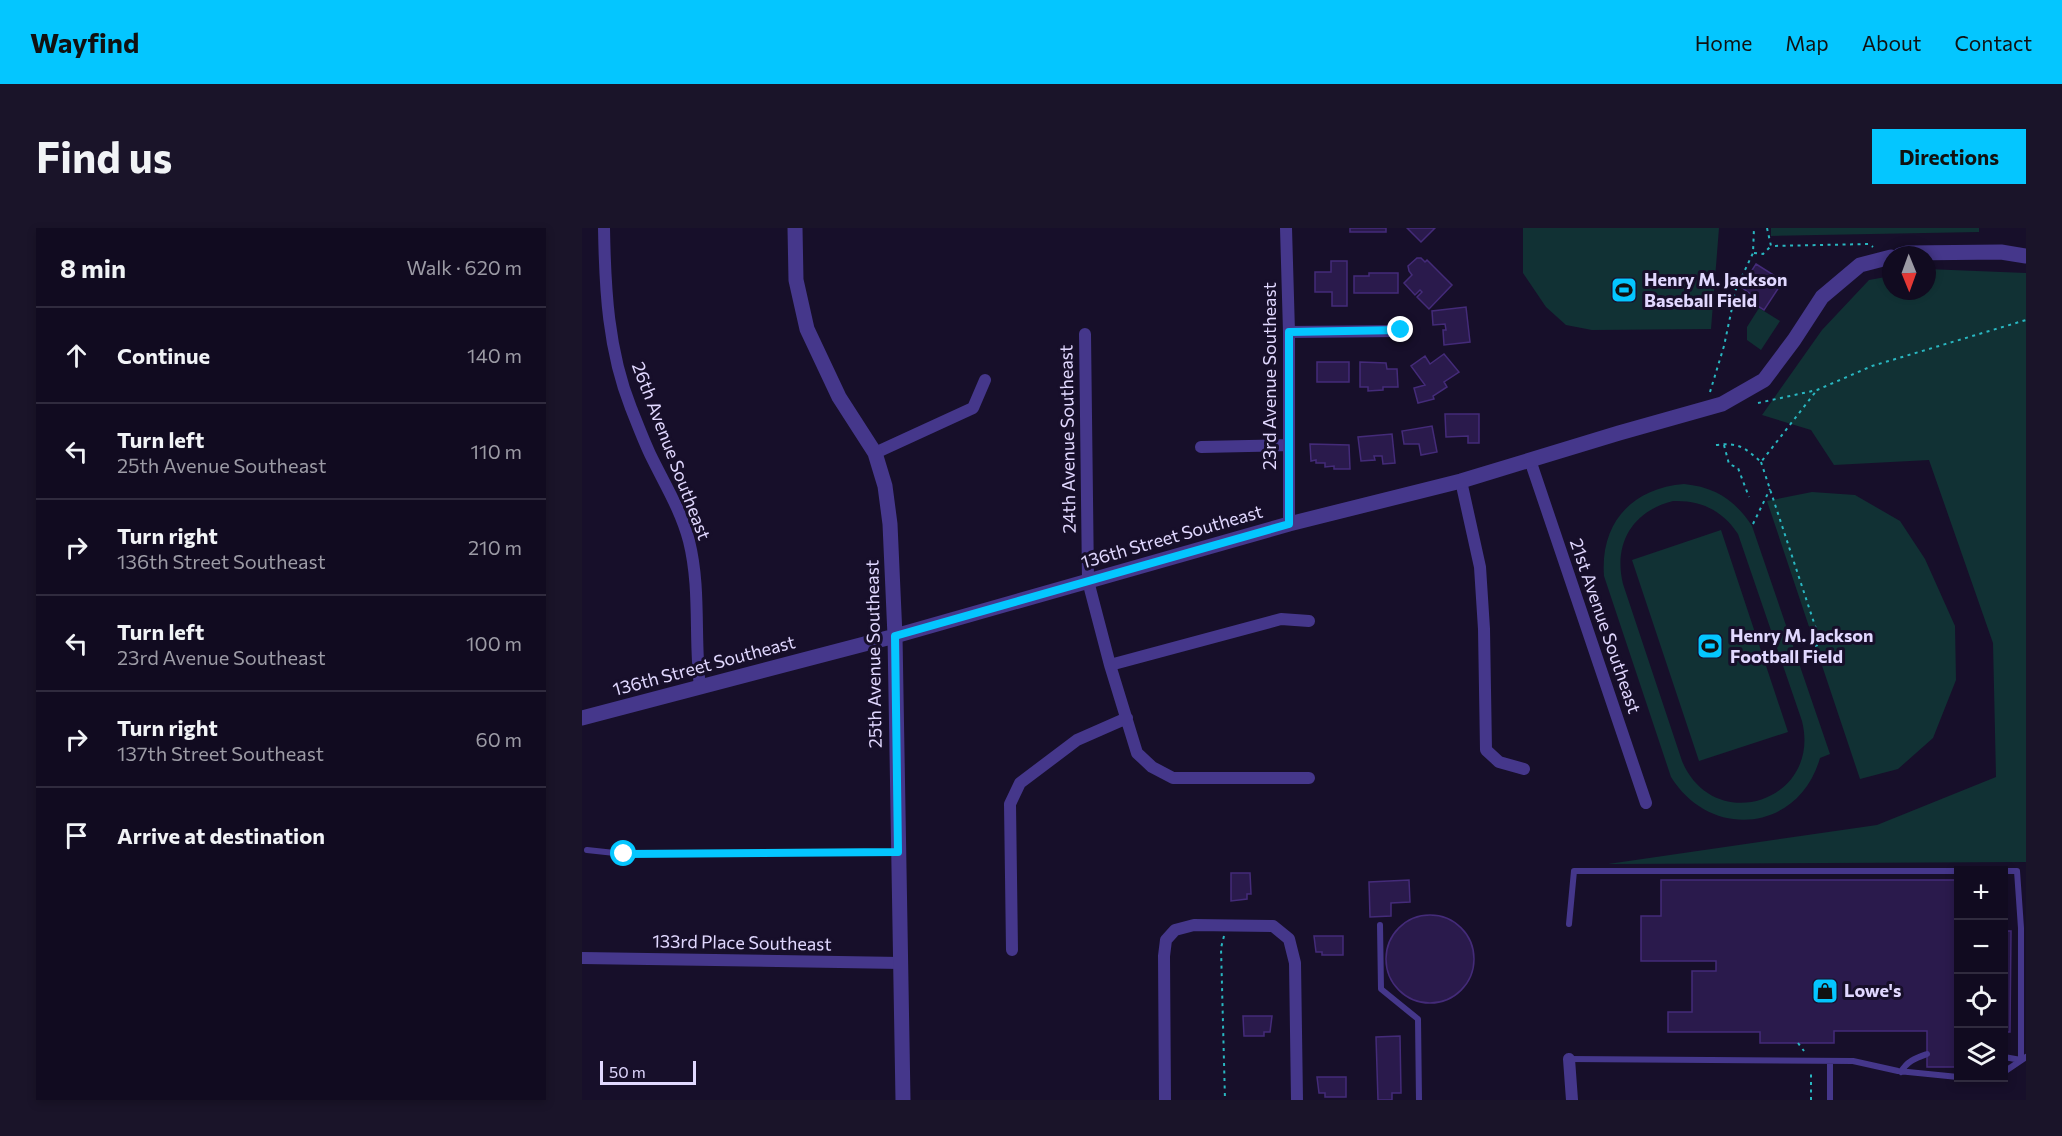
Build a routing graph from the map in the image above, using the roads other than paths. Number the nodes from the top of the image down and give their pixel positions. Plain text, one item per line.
1 (604, 228) edge
2 (795, 228) edge
3 (1286, 228) edge
4 (1936, 253) edge
5 (2026, 256) edge
6 (1882, 259) edge
7 (1401, 330) dead end
8 (1289, 332) junction
9 (1084, 334) dead end
10 (985, 380) dead end
11 (1289, 445) junction
12 (1201, 447) dead end
13 (875, 453) junction
14 (1530, 460) junction
15 (1461, 481) junction
16 (1289, 524) junction
17 (1088, 581) junction
18 (1309, 621) dead end
19 (895, 636) junction
20 (1110, 665) junction
21 (700, 687) junction
22 (582, 718) edge
23 (1127, 718) junction
24 (1524, 769) dead end
25 (1310, 778) dead end
26 (1646, 804) dead end
27 (587, 850) dead end
28 (898, 852) junction
29 (1954, 871) edge
30 (2008, 871) edge
31 (1569, 924) dead end
32 (1380, 925) dead end
33 (1012, 950) dead end
34 (582, 958) edge
35 (901, 963) junction
36 (1927, 1054) dead end
37 (2008, 1057) edge
38 (2024, 1058) edge
39 (1569, 1059) joint
40 (1830, 1061) junction
41 (2008, 1069) edge
42 (1901, 1072) junction
43 (1954, 1077) edge
44 (903, 1100) edge
45 (1165, 1100) edge
46 (1297, 1100) edge
47 (1419, 1100) edge
48 (1572, 1100) edge
49 (1830, 1100) edge

1 - 21 street, 26th Avenue Southeast
2 - 13 street, 25th Avenue Southeast
3 - 8 street, 23rd Avenue Southeast
4 - 5 street
6 - 14 street, 136th Street Southeast
7 - 8 street
8 - 11 street, 23rd Avenue Southeast
9 - 17 street, 24th Avenue Southeast
10 - 13 street
11 - 12 street
11 - 16 street, 23rd Avenue Southeast
13 - 19 street, 25th Avenue Southeast
14 - 15 street, 136th Street Southeast
14 - 26 street, 21st Avenue Southeast
15 - 16 street, 136th Street Southeast
15 - 24 street
16 - 17 street, 136th Street Southeast
17 - 19 street, 136th Street Southeast
17 - 20 street, 24th Avenue Southeast
18 - 20 street
19 - 21 street, 136th Street Southeast
19 - 28 street, 25th Avenue Southeast
20 - 23 street, 24th Avenue Southeast
21 - 22 street, 136th Street Southeast
23 - 25 street, 24th Avenue Southeast
23 - 33 street
27 - 28 lane
28 - 35 street, 25th Avenue Southeast
29 - 31 lane
30 - 38 lane
32 - 47 lane
34 - 35 street, 133rd Place Southeast
35 - 44 street, 25th Avenue Southeast
36 - 42 lane
37 - 38 lane
38 - 41 lane
39 - 40 lane
39 - 48 street
40 - 42 lane
40 - 49 lane
42 - 43 lane
45 - 46 street

